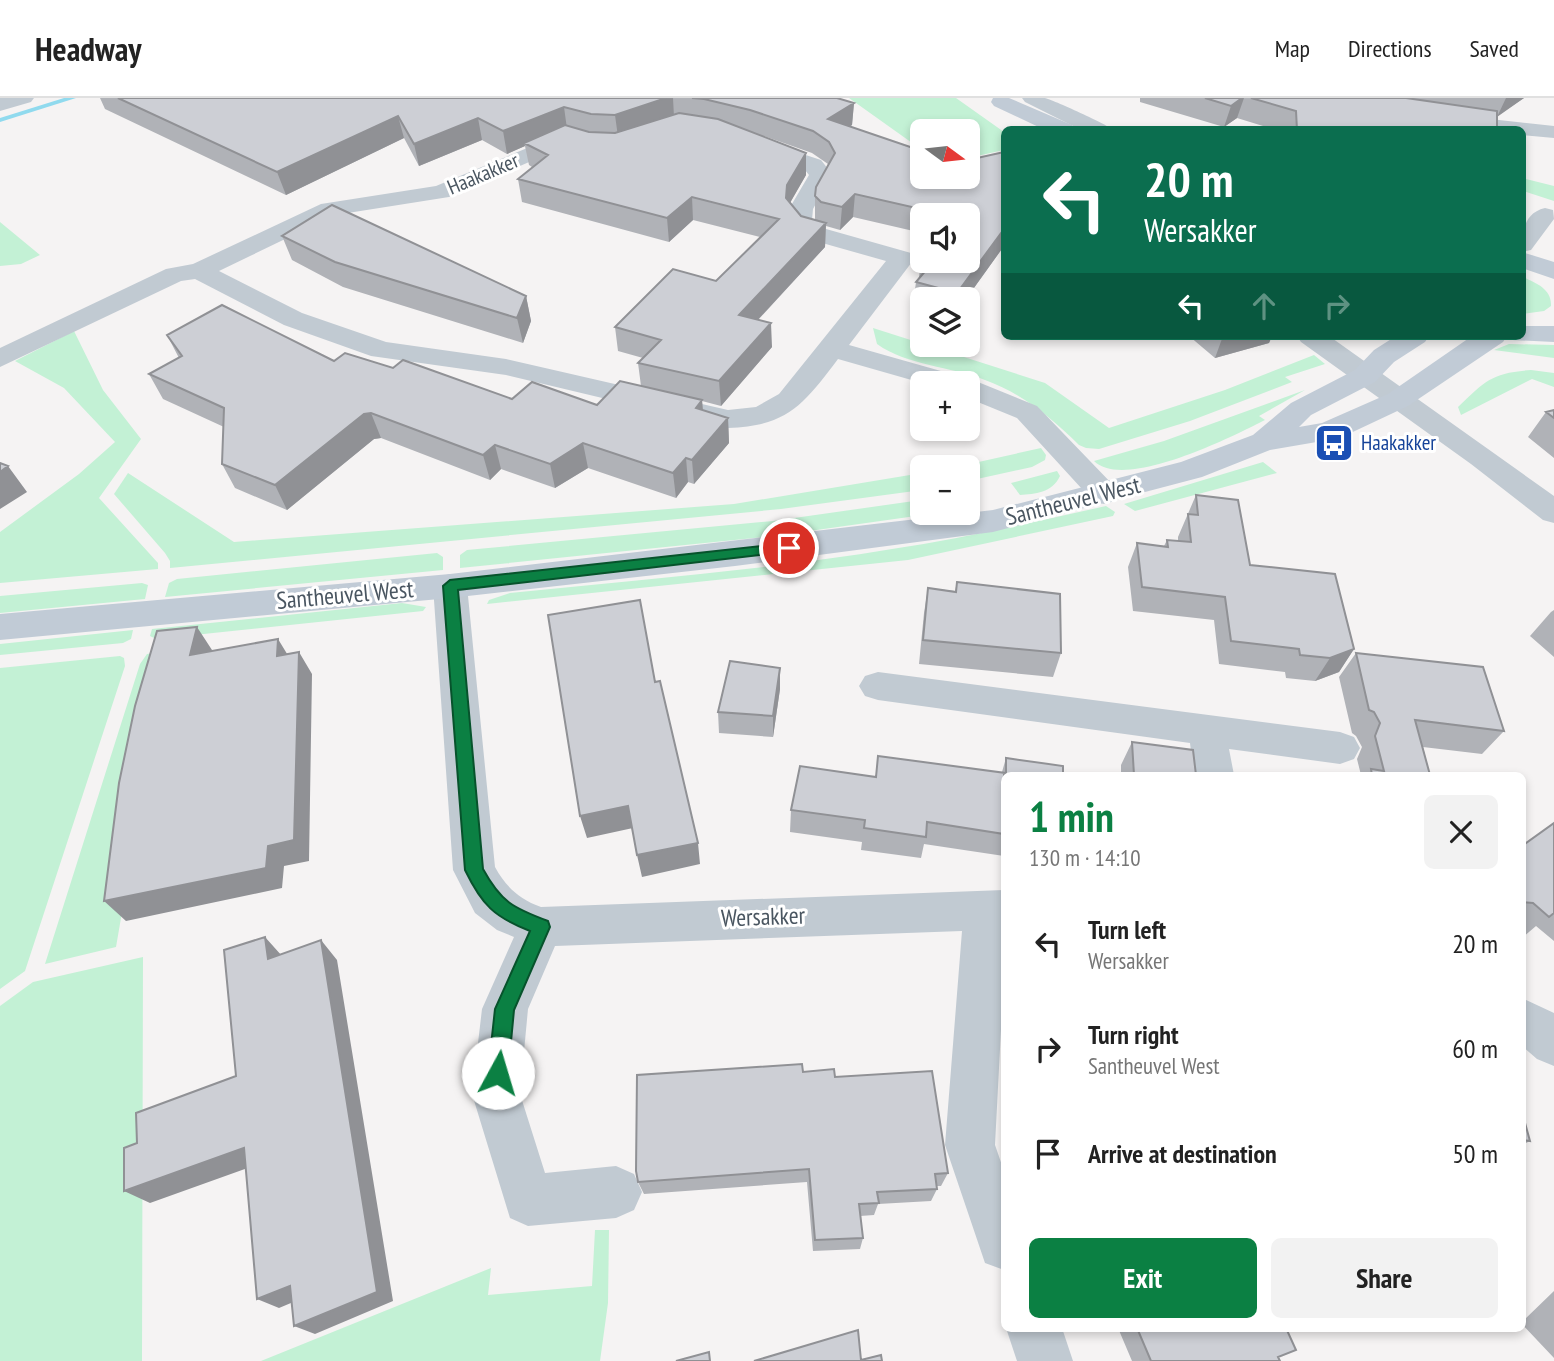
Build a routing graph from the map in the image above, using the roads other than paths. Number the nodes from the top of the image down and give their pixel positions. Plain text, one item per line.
1 (24, 98) edge
2 (1032, 98) edge
3 (999, 100) edge
4 (0, 105) edge
5 (1554, 111) edge
6 (1427, 118) edge
7 (1554, 125) edge
8 (1032, 126) edge
9 (1055, 126) edge
10 (1092, 126) edge
11 (1500, 126) edge
12 (1526, 129) edge
13 (1554, 132) edge
14 (737, 140) edge
15 (595, 146) edge
16 (1526, 207) edge
17 (1550, 218) edge
18 (1526, 241) edge
19 (1526, 260) edge
20 (199, 271) junction
21 (1554, 271) edge
22 (1526, 334) edge
23 (1554, 334) edge
24 (1324, 340) edge
25 (1408, 340) edge
26 (1483, 340) edge
27 (832, 349) junction
28 (1378, 356) edge
29 (0, 359) edge
30 (910, 371) edge
31 (980, 393) edge
32 (1398, 400) junction
33 (1264, 442) junction
34 (1104, 494) junction
35 (1554, 512) edge
36 (450, 586) junction
37 (0, 627) edge
38 (878, 686) dead end
39 (1207, 730) junction
40 (1340, 748) dead end
41 (1214, 772) edge
42 (995, 910) edge
43 (541, 927) junction
44 (1526, 1022) edge
45 (1554, 1043) edge
46 (616, 1192) dead end
47 (1001, 1235) edge
48 (1035, 1332) edge
49 (1045, 1361) edge

1 - 4 street
2 - 10 street
3 - 8 street
3 - 9 street
5 - 7 street
6 - 11 street
12 - 13 street
14 - 27 street
15 - 20 street, Haakakker
16 - 17 street
17 - 18 street
19 - 21 street
20 - 27 street
20 - 29 street, Haakakker
22 - 23 street
24 - 28 street
25 - 28 street, Santheuvel West
26 - 32 street, Santheuvel West
27 - 30 street
28 - 32 street
28 - 33 street, Santheuvel West
31 - 34 street
32 - 33 street, Santheuvel West
32 - 35 street
33 - 34 street, Santheuvel West
34 - 36 street, Santheuvel West
36 - 37 street, Santheuvel West
36 - 43 street, Wersakker
38 - 39 street
39 - 40 street
39 - 41 street
42 - 43 street, Wersakker
42 - 47 street, Wersakker
43 - 46 street
44 - 45 street
48 - 49 street

